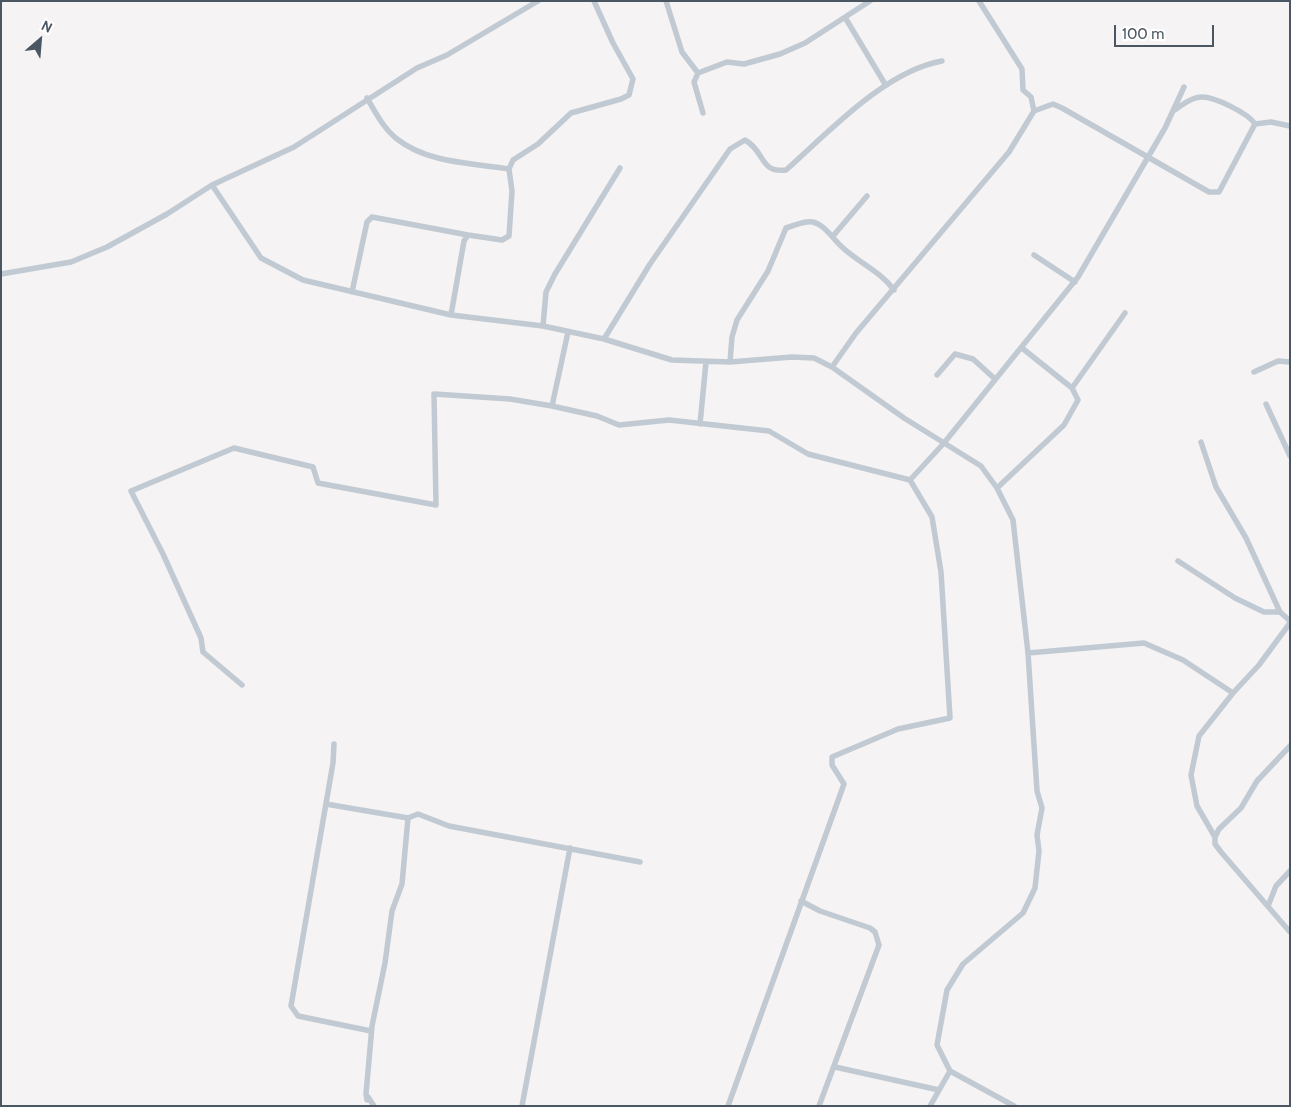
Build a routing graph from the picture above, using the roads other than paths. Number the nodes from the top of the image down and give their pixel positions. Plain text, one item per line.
1 (538, 1) edge
2 (594, 1) edge
3 (666, 1) edge
4 (870, 1) edge
5 (979, 1) edge
6 (846, 19) junction
7 (942, 61) dead end
8 (698, 73) junction
9 (885, 84) junction
10 (1184, 87) dead end
11 (367, 98) junction
12 (1173, 110) junction
13 (1034, 111) junction
14 (703, 113) dead end
15 (1255, 124) junction
16 (1290, 126) edge
17 (1149, 156) junction
18 (620, 168) dead end
19 (509, 169) junction
20 (212, 185) junction
21 (867, 196) dead end
22 (468, 234) junction
23 (833, 236) junction
24 (1034, 255) dead end
25 (1, 274) edge
26 (1075, 282) junction
27 (894, 290) junction
28 (352, 292) junction
29 (1125, 313) dead end
30 (451, 314) junction
31 (543, 326) junction
32 (568, 332) junction
33 (604, 339) junction
34 (1022, 348) junction
35 (706, 362) junction
36 (730, 362) junction
37 (1290, 362) edge
38 (832, 367) junction
39 (1254, 372) dead end
40 (938, 375) dead end
41 (995, 379) junction
42 (1072, 388) junction
43 (1266, 404) dead end
44 (552, 406) junction
45 (700, 424) junction
46 (1201, 442) dead end
47 (944, 443) junction
48 (1290, 456) edge
49 (910, 480) junction
50 (997, 488) junction
51 (1178, 561) dead end
52 (1280, 612) junction
53 (1290, 622) edge
54 (1028, 653) junction
55 (242, 685) dead end
56 (1233, 692) junction
57 (334, 744) dead end
58 (1290, 746) edge
59 (326, 804) junction
60 (408, 818) junction
61 (1215, 837) junction
62 (570, 848) junction
63 (640, 862) dead end
64 (1290, 871) edge
65 (802, 901) junction
66 (1268, 906) junction
67 (1290, 932) edge
68 (371, 1031) junction
69 (835, 1067) junction
70 (950, 1071) junction
71 (939, 1090) junction
72 (368, 1097) junction
73 (369, 1106) edge
74 (374, 1106) edge
75 (522, 1106) edge
76 (728, 1106) edge
77 (819, 1106) edge
78 (930, 1106) edge
79 (1014, 1106) edge

1 - 11 street
2 - 19 street
3 - 8 street
4 - 6 street
5 - 13 street
6 - 8 street
6 - 9 street
7 - 9 street
8 - 14 street
9 - 33 street
10 - 12 street
11 - 19 street
11 - 20 street
12 - 15 street
12 - 17 street
13 - 17 street
13 - 27 street
15 - 16 street
15 - 17 street
17 - 26 street
18 - 31 street
19 - 22 street
20 - 25 street
20 - 28 street
21 - 23 street
22 - 28 street
22 - 30 street
23 - 27 street
23 - 36 street
24 - 26 street
26 - 34 street
27 - 38 street
28 - 30 street
29 - 42 street
30 - 31 street
31 - 32 street
32 - 33 street
32 - 44 street
33 - 35 street
34 - 41 street
34 - 42 street
35 - 36 street
35 - 45 street
36 - 38 street
37 - 39 street
38 - 47 street
40 - 41 street
41 - 47 street
42 - 50 street
43 - 48 street
44 - 45 street
44 - 55 street
45 - 49 street
46 - 52 street
47 - 49 street
47 - 50 street
49 - 65 street
50 - 54 street
51 - 52 street
52 - 53 street
53 - 56 street
54 - 56 street
54 - 70 street
56 - 61 street
57 - 59 street
58 - 61 street
59 - 60 street
59 - 68 street
60 - 62 street
60 - 68 street
61 - 66 street
62 - 63 street
62 - 75 street
64 - 66 street
65 - 69 street
65 - 76 street
66 - 67 street
68 - 72 street
69 - 71 street
69 - 77 street
70 - 71 street
70 - 79 street
71 - 78 street
72 - 73 street
72 - 74 street

